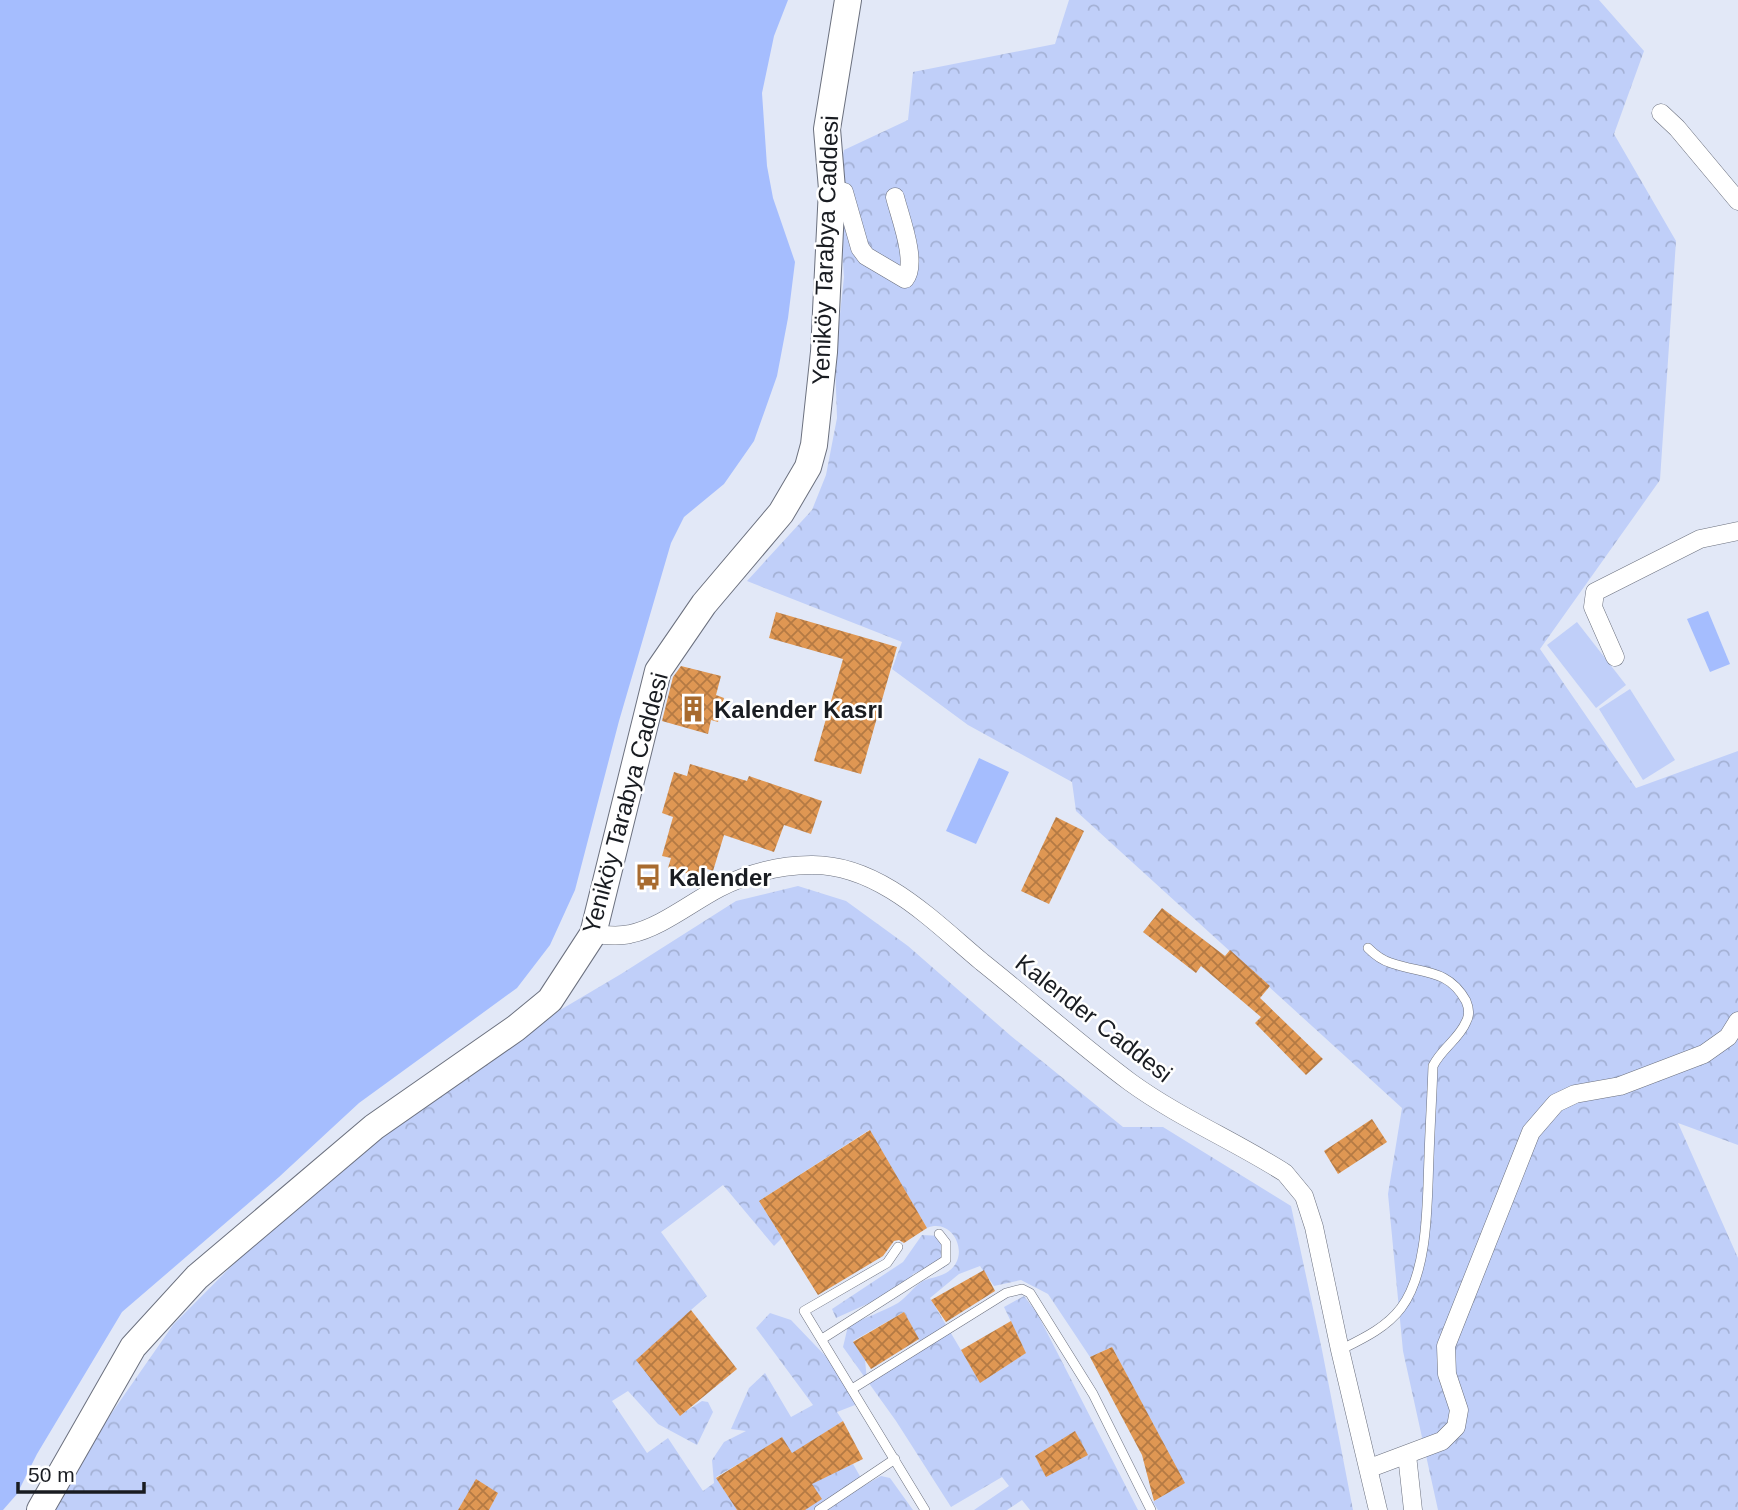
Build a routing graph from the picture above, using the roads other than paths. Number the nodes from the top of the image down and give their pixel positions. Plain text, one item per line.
1 (848, 0) edge
2 (1661, 113) dead end
3 (832, 189) junction
4 (895, 197) dead end
5 (1738, 201) edge
6 (1738, 531) edge
7 (1615, 657) dead end
8 (593, 934) junction
9 (1368, 948) dead end
10 (1738, 1021) edge
11 (939, 1234) dead end
12 (898, 1247) dead end
13 (822, 1339) junction
14 (1340, 1350) junction
15 (852, 1389) junction
16 (1407, 1455) junction
17 (895, 1459) junction
18 (1370, 1468) junction
19 (40, 1510) edge
20 (819, 1510) edge
21 (925, 1510) edge
22 (1151, 1510) edge
23 (1378, 1510) edge
24 (1413, 1510) edge

1 - 3 main road, Yeniköy Tarabya Caddesi
2 - 5 street
3 - 4 street
3 - 8 main road, Yeniköy Tarabya Caddesi
6 - 7 street
8 - 14 street, Kalender Caddesi
8 - 19 main road, Yeniköy Tarabya Caddesi
9 - 14 lane
10 - 16 street
11 - 13 lane
12 - 13 lane
13 - 15 lane
14 - 18 street, Kalender Caddesi
15 - 17 lane
15 - 22 lane
16 - 18 street
16 - 24 street
17 - 20 lane
17 - 21 lane
18 - 23 street, Kalender Caddesi

